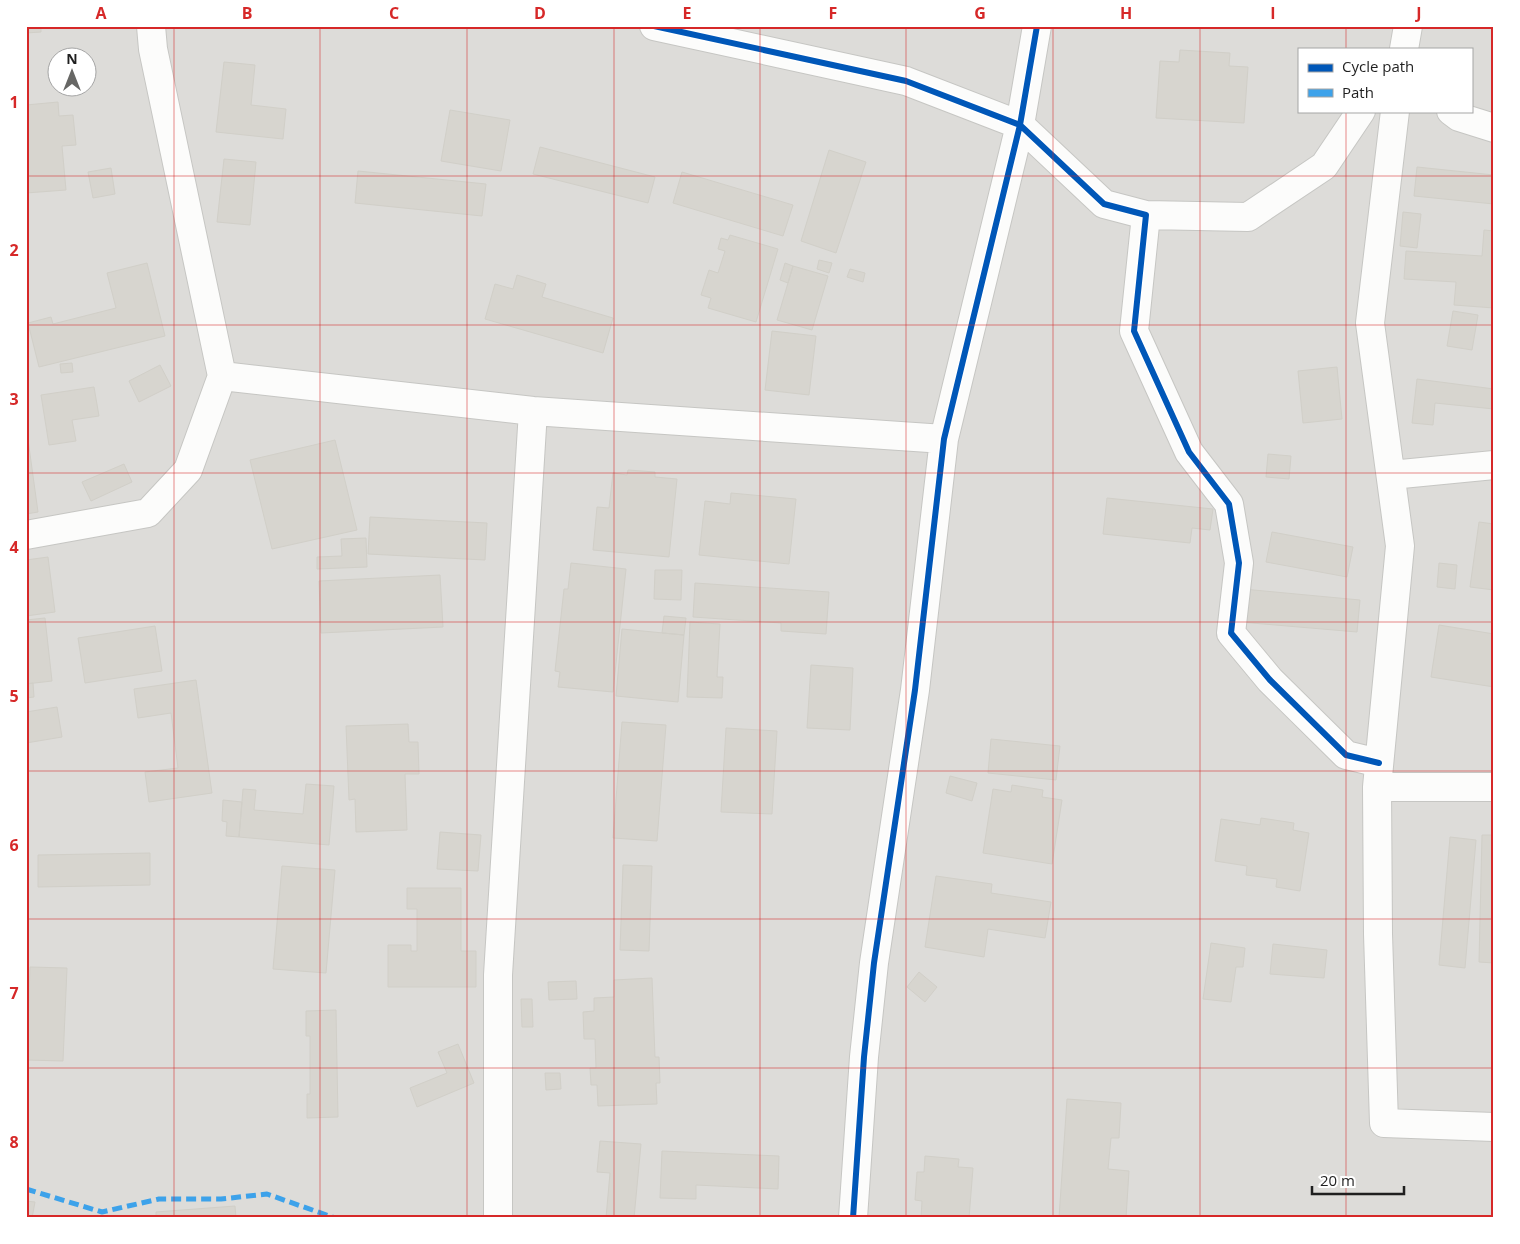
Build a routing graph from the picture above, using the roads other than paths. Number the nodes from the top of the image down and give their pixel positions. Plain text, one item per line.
1 (151, 26) edge
2 (654, 26) edge
3 (1037, 26) edge
4 (1408, 26) edge
5 (1404, 48) edge
6 (1360, 112) edge
7 (1395, 112) edge
8 (1452, 112) edge
9 (1020, 125) junction
10 (1494, 128) edge
11 (1146, 216) junction
12 (222, 376) junction
13 (534, 411) junction
14 (944, 439) junction
15 (1494, 465) edge
16 (1390, 475) junction
17 (26, 535) edge
18 (1378, 775) junction
19 (1494, 787) edge
20 (1494, 1127) edge
21 (498, 1218) edge
22 (853, 1218) edge

1 - 12 street
2 - 9 street
3 - 9 street
4 - 5 street
6 - 11 street
7 - 16 street
8 - 10 street
9 - 11 street
9 - 14 street
11 - 18 street
12 - 13 street
12 - 17 street
13 - 14 street
13 - 21 street
14 - 22 street
15 - 16 street
16 - 18 street
18 - 19 street
18 - 20 street

